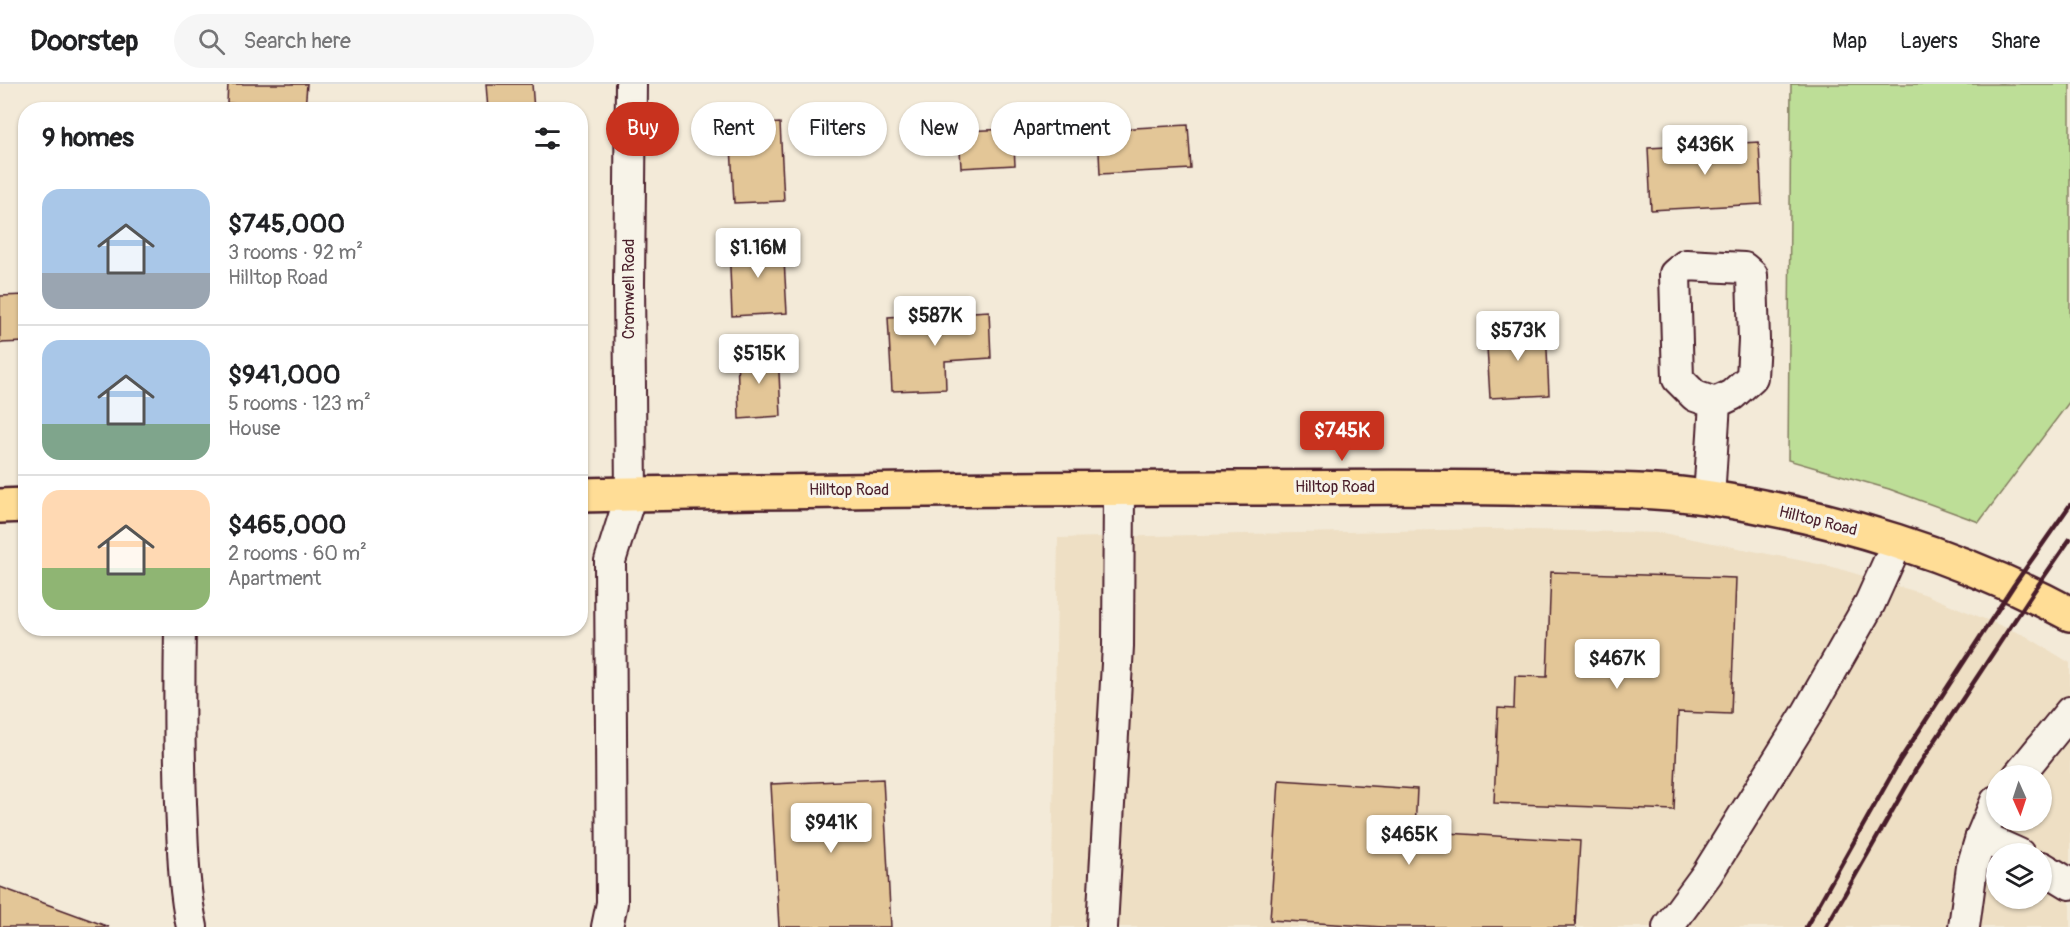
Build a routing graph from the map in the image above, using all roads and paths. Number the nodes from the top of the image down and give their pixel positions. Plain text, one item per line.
1 (632, 84) edge
2 (1715, 403) junction
3 (1119, 488) junction
4 (631, 494) junction
5 (588, 495) edge
6 (1709, 498) junction
7 (0, 506) edge
8 (18, 506) edge
9 (1897, 543) junction
10 (2070, 614) edge
11 (180, 636) edge
12 (2070, 712) edge
13 (2027, 765) edge
14 (1986, 825) edge
15 (1981, 837) junction
16 (1994, 843) edge
17 (2052, 873) edge
18 (2070, 884) edge
19 (192, 927) edge
20 (607, 927) edge
21 (1102, 927) edge
22 (1668, 927) edge
23 (1964, 927) edge

1 - 4 street, Cromwell Road
2 - 2 street
2 - 6 street
3 - 4 main road, Hilltop Road
3 - 6 main road, Hilltop Road
3 - 21 street
4 - 5 main road, Hilltop Road
4 - 20 street, Cromwell Road
6 - 9 main road, Hilltop Road
7 - 8 main road
9 - 10 main road, Hilltop Road
9 - 22 street
11 - 19 street
12 - 13 street
14 - 15 street
15 - 16 street
15 - 23 street
17 - 18 street

